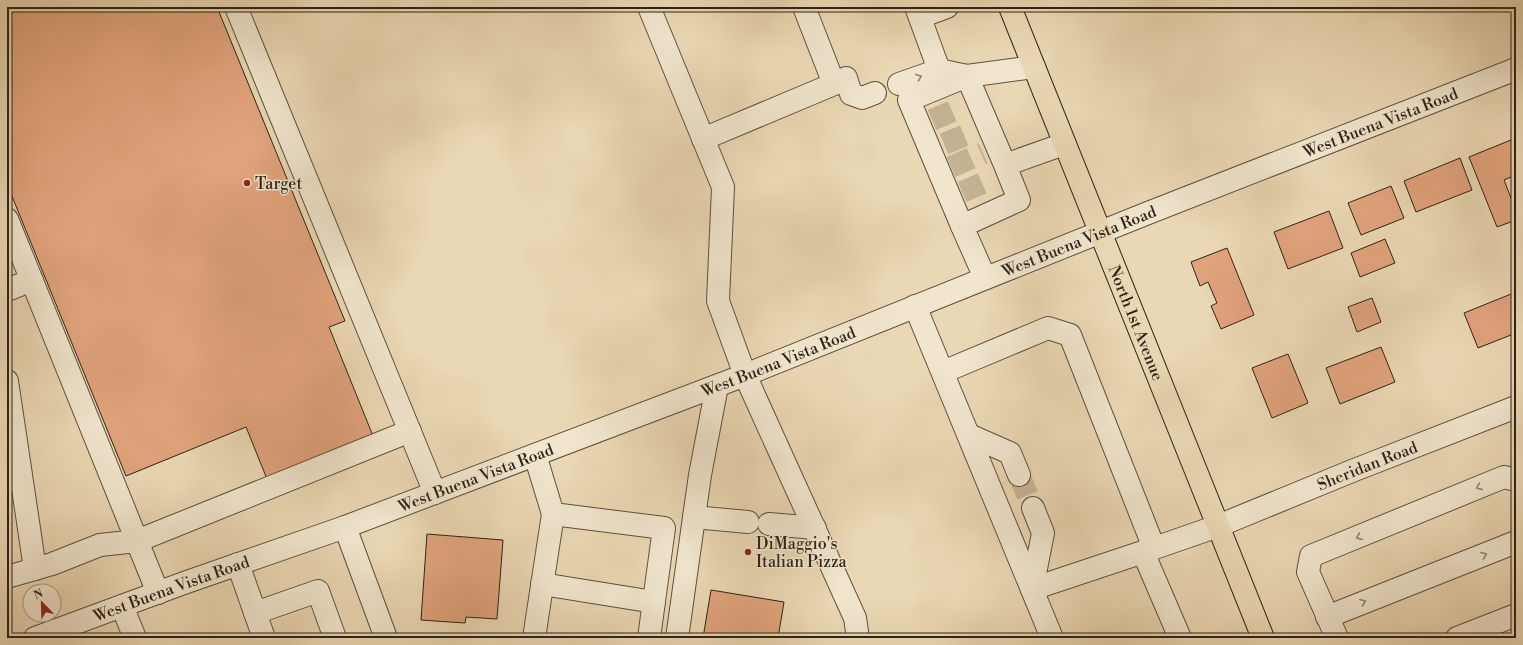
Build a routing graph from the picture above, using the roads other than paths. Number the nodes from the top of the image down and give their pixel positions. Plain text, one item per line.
1 (236, 7) edge
2 (649, 7) edge
3 (804, 7) edge
4 (947, 7) edge
5 (1010, 7) edge
6 (918, 12) edge
7 (1034, 67) junction
8 (1516, 69) edge
9 (940, 70) junction
10 (967, 76) junction
11 (834, 84) junction
12 (898, 84) dead end
13 (874, 93) dead end
14 (703, 139) junction
15 (1064, 144) junction
16 (997, 163) junction
17 (7, 219) edge
18 (962, 226) junction
19 (1100, 233) junction
20 (985, 278) junction
21 (32, 280) junction
22 (7, 290) edge
23 (915, 306) junction
24 (943, 372) junction
25 (745, 375) junction
26 (717, 386) junction
27 (8, 387) edge
28 (1516, 407) edge
29 (410, 431) junction
30 (969, 435) junction
31 (535, 455) junction
32 (1019, 475) tunnel mouth
33 (1516, 480) edge
34 (435, 493) junction
35 (1033, 508) tunnel mouth
36 (553, 514) junction
37 (694, 517) junction
38 (1218, 526) junction
39 (345, 527) junction
40 (815, 528) junction
41 (137, 541) junction
42 (1516, 542) edge
43 (1148, 550) junction
44 (238, 564) junction
45 (35, 569) junction
46 (7, 577) edge
47 (542, 584) junction
48 (1032, 589) junction
49 (158, 593) junction
50 (654, 602) junction
51 (122, 606) junction
52 (255, 613) junction
53 (1516, 615) edge
54 (1327, 616) junction
55 (35, 638) edge
56 (136, 638) edge
57 (264, 638) edge
58 (335, 638) edge
59 (386, 638) edge
60 (534, 638) edge
61 (649, 638) edge
62 (677, 638) edge
63 (858, 638) edge
64 (1052, 638) edge
65 (1180, 638) edge
66 (1263, 638) edge
67 (1337, 638) edge
68 (1457, 638) edge

1 - 29 street
2 - 14 street
3 - 11 street
4 - 6 street
5 - 7 main road, North 1st Avenue
6 - 9 street
7 - 10 street
7 - 15 main road, North 1st Avenue
8 - 19 street, West Buena Vista Road
9 - 10 street
12 -> 9 street
10 - 16 street
10 - 18 street
11 - 13 street
11 - 14 street
14 - 25 street
15 - 16 street
15 - 19 main road, North 1st Avenue
16 - 18 street
17 - 21 street
18 - 20 street
19 - 20 street, West Buena Vista Road
19 - 38 main road, North 1st Avenue
20 - 23 street, West Buena Vista Road
21 - 22 street
21 - 41 street
23 - 24 street
23 - 25 street, West Buena Vista Road
24 - 30 street
24 - 43 street
25 - 26 street, West Buena Vista Road
25 - 40 street
26 - 31 street, West Buena Vista Road
26 - 37 street
27 - 45 street
28 - 38 street, Sheridan Road
29 - 34 street
29 - 41 street
30 - 32 street
30 - 48 street
31 - 34 street, West Buena Vista Road
31 - 36 street
33 -> 54 street
34 - 39 street, West Buena Vista Road
35 - 48 street
36 - 47 street
36 - 50 street
37 - 40 street
37 - 62 street
38 - 43 street, Sheridan Road
38 - 66 main road, North 1st Avenue
39 - 44 street, West Buena Vista Road
39 - 59 street
40 - 63 street
41 - 45 street
41 - 49 street
54 -> 42 street
43 - 48 street, Sheridan Road
43 - 65 street
44 - 49 street, West Buena Vista Road
44 - 52 street
45 - 46 street
47 - 50 street
47 - 60 street
48 - 64 street
49 - 51 street, West Buena Vista Road
50 - 61 street
51 - 55 street, West Buena Vista Road
51 - 56 street
52 - 57 street
52 - 58 street
53 - 68 street
54 - 67 street

